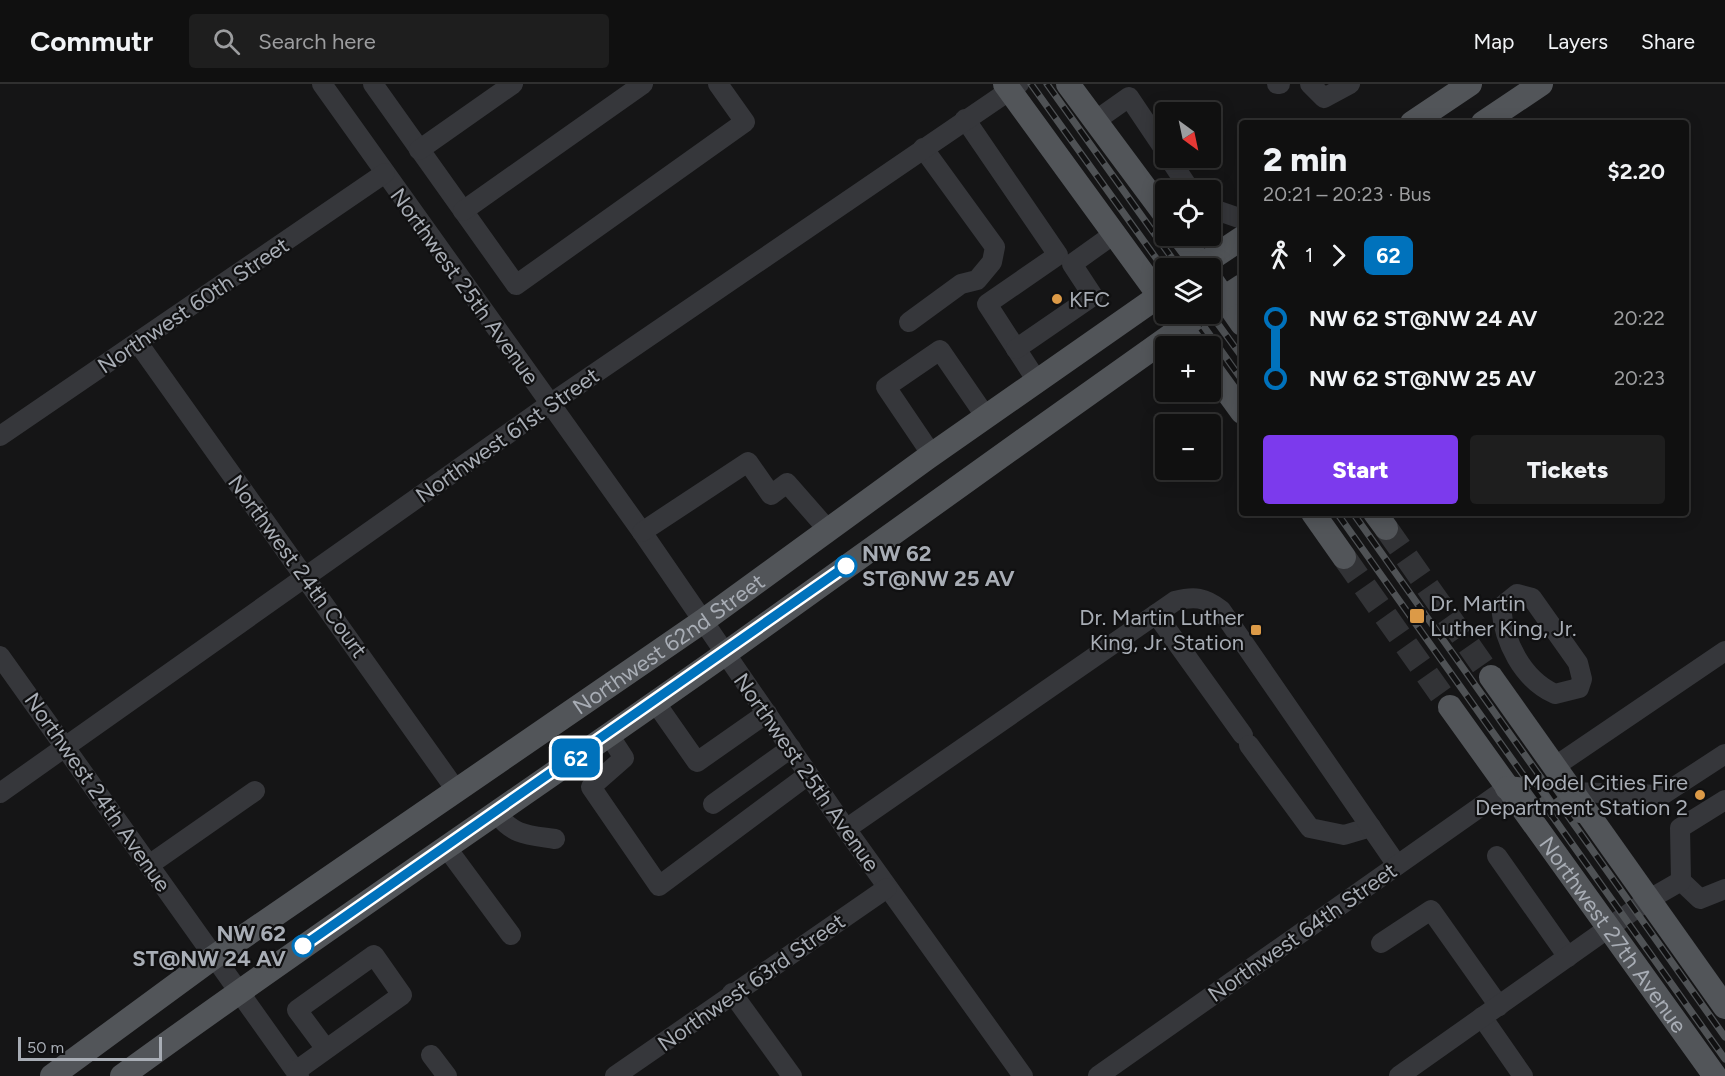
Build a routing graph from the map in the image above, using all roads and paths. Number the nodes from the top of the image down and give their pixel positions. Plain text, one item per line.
1 (322, 84) edge
2 (373, 84) edge
3 (513, 84) edge
4 (643, 84) edge
5 (718, 84) edge
6 (1068, 84) edge
7 (1310, 84) edge
8 (1350, 84) edge
9 (1470, 84) edge
10 (1541, 84) edge
11 (1011, 86) edge
12 (1129, 90) edge
13 (965, 119) junction
14 (1416, 120) edge
15 (1487, 120) edge
16 (1095, 121) junction
17 (1155, 134) edge
18 (923, 148) junction
19 (419, 150) junction
20 (385, 173) junction
21 (1155, 201) edge
22 (463, 211) junction
23 (1221, 212) edge
24 (1239, 218) edge
25 (1114, 234) junction
26 (1239, 240) edge
27 (1218, 258) edge
28 (1065, 260) junction
29 (1155, 289) edge
30 (1225, 297) edge
31 (1239, 319) edge
32 (909, 322) dead end
33 (1155, 322) edge
34 (1160, 324) edge
35 (138, 343) junction
36 (1016, 349) junction
37 (1037, 381) junction
38 (1221, 383) edge
39 (550, 404) junction
40 (1239, 408) edge
41 (986, 417) junction
42 (0, 436) edge
43 (932, 455) junction
44 (713, 469) dead end
45 (1315, 516) edge
46 (639, 529) junction
47 (829, 531) junction
48 (1344, 557) tunnel mouth
49 (306, 577) junction
50 (1155, 614) junction
51 (703, 621) junction
52 (1725, 651) edge
53 (725, 653) junction
54 (0, 656) edge
55 (1522, 668) junction
56 (1493, 681) joint
57 (655, 702) junction
58 (1450, 706) tunnel mouth
59 (767, 713) junction
60 (609, 735) junction
61 (66, 746) junction
62 (790, 748) junction
63 (1725, 754) edge
64 (1554, 767) junction
65 (808, 775) junction
66 (1507, 788) junction
67 (456, 790) junction
68 (255, 791) dead end
69 (1572, 792) junction
70 (0, 793) edge
71 (1725, 800) edge
72 (713, 804) dead end
73 (496, 813) junction
74 (1591, 820) junction
75 (1371, 827) junction
76 (846, 830) junction
77 (555, 839) dead end
78 (446, 847) junction
79 (1497, 856) dead end
80 (149, 865) junction
81 (1397, 865) junction
82 (1681, 881) junction
83 (887, 888) junction
84 (1725, 889) edge
85 (1648, 900) junction
86 (1610, 928) junction
87 (512, 935) dead end
88 (1381, 943) dead end
89 (214, 957) junction
90 (1568, 957) junction
91 (238, 991) junction
92 (732, 993) junction
93 (1499, 1006) junction
94 (1725, 1006) edge
95 (1482, 1017) junction
96 (326, 1049) junction
97 (431, 1055) dead end
98 (297, 1074) edge
99 (52, 1076) edge
100 (122, 1076) edge
101 (447, 1076) edge
102 (615, 1076) edge
103 (792, 1076) edge
104 (1023, 1076) edge
105 (1098, 1076) edge
106 (1399, 1076) edge
107 (1523, 1076) edge
108 (1715, 1076) edge

1 - 20 street, Northwest 25th Avenue
2 - 19 street
3 - 19 street
4 - 22 street
5 - 22 street
6 - 16 main road
7 - 8 street
9 - 14 main road
10 - 15 main road
11 - 13 street, Northwest 61st Street
11 - 25 main road
12 - 16 street
12 - 17 street
13 - 18 street, Northwest 61st Street
13 - 28 street
16 - 21 main road
18 - 32 street
18 - 39 street, Northwest 61st Street
19 - 22 street
20 - 35 street, Northwest 60th Street
20 - 39 street, Northwest 25th Avenue
23 - 24 street
25 - 28 street
25 - 29 main road
26 - 27 main road
28 - 36 street
28 - 36 street
30 - 31 main road
33 - 37 main road, Northwest 62nd Street
34 - 53 main road, Northwest 62nd Street
35 - 42 street, Northwest 60th Street
35 - 49 street, Northwest 24th Court
36 - 37 street
37 - 41 main road, Northwest 62nd Street
38 - 40 main road
39 - 46 street, Northwest 25th Avenue
39 - 49 street, Northwest 61st Street
41 - 43 main road, Northwest 62nd Street
41 - 43 street
43 - 47 main road, Northwest 62nd Street
44 - 46 street
45 - 48 main road
46 - 47 street
46 - 51 street, Northwest 25th Avenue
47 - 51 main road, Northwest 62nd Street
49 - 61 street, Northwest 61st Street
49 - 67 street, Northwest 24th Court
50 - 75 street
50 - 75 street
50 - 76 street
51 - 53 street, Northwest 25th Avenue
51 - 67 main road, Northwest 62nd Street
52 - 64 street
53 - 57 main road, Northwest 62nd Street
53 - 59 street, Northwest 25th Avenue
54 - 61 street, Northwest 24th Avenue
55 - 55 street
55 - 56 street
56 - 64 main road
57 - 59 street
57 - 60 main road, Northwest 62nd Street
58 - 66 main road, Northwest 27th Avenue
59 - 62 street, Northwest 25th Avenue
60 - 65 street
60 - 73 main road, Northwest 62nd Street
61 - 70 street, Northwest 61st Street
61 - 80 street, Northwest 24th Avenue
62 - 65 street, Northwest 25th Avenue
62 - 72 street
63 - 69 street
64 - 69 main road
65 - 76 street, Northwest 25th Avenue
66 - 74 main road
66 - 81 street, Northwest 64th Street
66 - 86 main road, Northwest 27th Avenue
67 - 89 main road, Northwest 62nd Street
68 - 80 street
69 - 74 main road
71 - 82 street
73 - 77 street
73 - 78 main road, Northwest 62nd Street
74 - 85 main road
75 - 81 street
76 - 83 street, Northwest 25th Avenue
78 - 87 street
78 - 91 main road, Northwest 62nd Street
79 - 90 street
80 - 89 street, Northwest 24th Avenue
81 - 105 street, Northwest 64th Street
82 - 84 street
82 - 85 street
83 - 92 street, Northwest 63rd Street
83 - 104 street, Northwest 25th Avenue
85 - 86 street
85 - 94 main road
86 - 90 street
86 - 108 main road, Northwest 27th Avenue
88 - 93 street
89 - 91 street, Northwest 24th Avenue
89 - 99 main road, Northwest 62nd Street
90 - 93 street
91 - 98 street, Northwest 24th Avenue
91 - 100 main road, Northwest 62nd Street
92 - 102 street, Northwest 63rd Street
92 - 103 street
93 - 95 street
95 - 106 street
95 - 107 street
96 - 96 street
96 - 98 street
97 - 101 street

